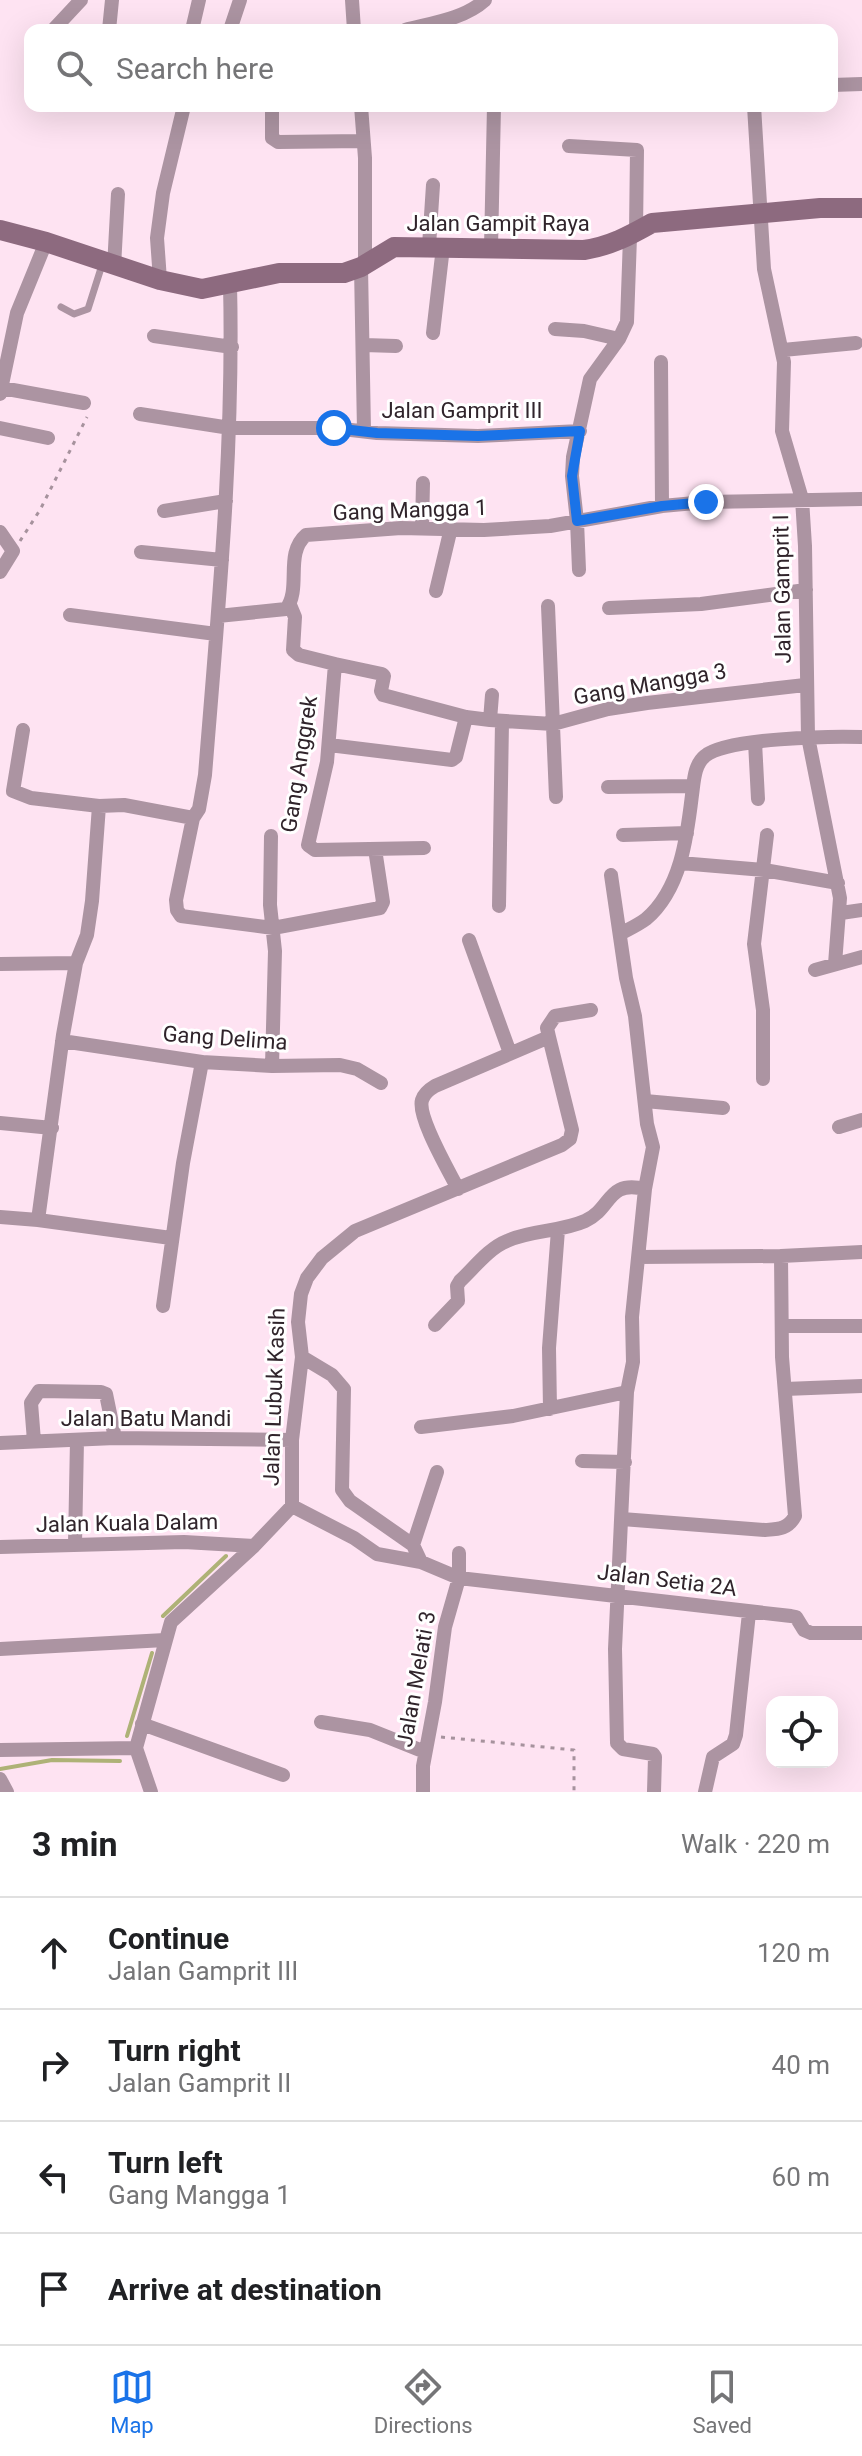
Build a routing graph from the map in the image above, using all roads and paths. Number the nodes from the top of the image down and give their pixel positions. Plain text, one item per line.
1 (81, 0) edge
2 (112, 0) edge
3 (199, 0) edge
4 (240, 0) edge
5 (352, 0) edge
6 (485, 0) edge
7 (59, 24) edge
8 (110, 24) edge
9 (193, 24) edge
10 (232, 24) edge
11 (354, 24) edge
12 (426, 24) edge
13 (862, 84) edge
14 (838, 85) edge
15 (183, 112) edge
16 (272, 112) edge
17 (361, 112) edge
18 (494, 112) edge
19 (754, 112) edge
20 (363, 141) junction
21 (569, 146) dead end
22 (433, 185) dead end
23 (118, 194) dead end
24 (862, 208) edge
25 (760, 215) junction
26 (4, 232) edge
27 (633, 235) junction
28 (46, 242) junction
29 (436, 246) junction
30 (491, 248) junction
31 (108, 265) junction
32 (363, 266) junction
33 (160, 280) junction
34 (230, 284) junction
35 (61, 307) dead end
36 (555, 329) dead end
37 (433, 333) dead end
38 (154, 336) dead end
39 (619, 339) junction
40 (856, 343) dead end
41 (364, 345) junction
42 (396, 346) dead end
43 (232, 347) junction
44 (783, 350) junction
45 (661, 362) dead end
46 (1, 391) edge
47 (84, 403) joint
48 (140, 414) dead end
49 (0, 428) edge
50 (230, 428) junction
51 (364, 431) junction
52 (580, 431) junction
53 (48, 438) dead end
54 (423, 483) dead end
55 (802, 499) junction
56 (862, 499) edge
57 (226, 501) junction
58 (662, 506) junction
59 (164, 511) dead end
60 (577, 521) junction
61 (422, 528) junction
62 (451, 528) junction
63 (0, 532) edge
64 (13, 551) junction
65 (141, 552) dead end
66 (222, 560) junction
67 (579, 570) dead end
68 (0, 572) edge
69 (806, 590) junction
70 (436, 591) dead end
71 (290, 605) junction
72 (548, 606) dead end
73 (609, 608) dead end
74 (70, 615) dead end
75 (218, 616) junction
76 (216, 634) junction
77 (335, 664) junction
78 (805, 685) junction
79 (492, 695) dead end
80 (466, 717) junction
81 (496, 721) junction
82 (553, 724) junction
83 (23, 730) dead end
84 (808, 737) junction
85 (862, 737) edge
86 (755, 742) junction
87 (329, 745) junction
88 (693, 786) junction
89 (608, 787) dead end
90 (556, 797) dead end
91 (758, 799) dead end
92 (99, 806) junction
93 (193, 818) junction
94 (687, 833) junction
95 (623, 835) dead end
96 (767, 835) dead end
97 (271, 836) dead end
98 (424, 848) dead end
99 (375, 849) junction
100 (680, 863) junction
101 (764, 870) junction
102 (611, 875) dead end
103 (838, 883) junction
104 (499, 906) dead end
105 (862, 910) edge
106 (841, 913) junction
107 (273, 928) junction
108 (620, 934) junction
109 (469, 940) dead end
110 (862, 957) edge
111 (76, 963) junction
112 (0, 964) edge
113 (835, 964) junction
114 (815, 970) dead end
115 (591, 1010) dead end
116 (549, 1037) junction
117 (62, 1041) junction
118 (510, 1053) junction
119 (202, 1062) junction
120 (272, 1066) junction
121 (763, 1079) dead end
122 (381, 1083) dead end
123 (645, 1101) junction
124 (723, 1108) dead end
125 (862, 1120) edge
126 (0, 1123) edge
127 (839, 1127) dead end
128 (52, 1128) junction
129 (458, 1189) junction
130 (645, 1189) junction
131 (0, 1217) edge
132 (38, 1220) junction
133 (558, 1230) junction
134 (171, 1238) junction
135 (862, 1252) edge
136 (781, 1256) junction
137 (638, 1257) junction
138 (163, 1306) dead end
139 (435, 1325) dead end
140 (782, 1326) junction
141 (862, 1326) edge
142 (302, 1357) junction
143 (862, 1386) edge
144 (785, 1389) junction
145 (627, 1392) junction
146 (550, 1409) junction
147 (421, 1427) dead end
148 (115, 1438) junction
149 (77, 1440) junction
150 (292, 1440) junction
151 (34, 1441) junction
152 (0, 1443) edge
153 (582, 1461) dead end
154 (625, 1462) junction
155 (437, 1472) dead end
156 (292, 1506) junction
157 (622, 1519) junction
158 (75, 1544) junction
159 (413, 1545) junction
160 (254, 1546) junction
161 (0, 1547) edge
162 (459, 1553) dead end
163 (421, 1562) junction
164 (459, 1578) junction
165 (618, 1595) junction
166 (749, 1613) junction
167 (862, 1633) edge
168 (165, 1640) junction
169 (0, 1649) edge
170 (321, 1722) dead end
171 (142, 1724) junction
172 (429, 1736) junction
173 (136, 1748) junction
174 (0, 1750) edge
175 (425, 1752) junction
176 (283, 1775) dead end
177 (0, 1779) edge
178 (423, 1791) edge
179 (7, 1792) edge
180 (151, 1792) edge
181 (439, 1792) edge
182 (574, 1792) edge
183 (654, 1792) edge
184 (705, 1792) edge

1 - 7 street
2 - 8 street
3 - 9 street
4 - 10 street
5 - 11 street
6 - 12 street
13 - 14 street
15 - 33 street
16 - 20 street
17 - 20 street, Jalan Gamprit III
18 - 30 street
19 - 25 street, Jalan Gamprit I
20 - 32 street, Jalan Gamprit III
21 - 27 street
22 - 29 street
23 - 31 street
24 - 25 street, Jalan Gampit Raya
25 - 27 street, Jalan Gampit Raya
25 - 44 street, Jalan Gamprit I
26 - 28 street, Jalan Gampit Raya
27 - 30 street, Jalan Gampit Raya
27 - 39 street
28 - 31 street, Jalan Gampit Raya
28 - 46 street
29 - 30 street, Jalan Gampit Raya
29 - 32 street, Jalan Gampit Raya
29 - 37 street
31 - 33 street, Jalan Gampit Raya
31 - 35 lane
32 - 34 street, Jalan Gampit Raya
32 - 41 street, Jalan Gamprit III
33 - 34 street, Jalan Gampit Raya
34 - 43 street
36 - 39 street
38 - 43 street
39 - 52 street
40 - 44 street
41 - 42 street
41 - 51 street, Jalan Gamprit III
43 - 50 street
44 - 55 street, Jalan Gamprit I
45 - 58 street
46 - 47 street
47 - 64 path
48 - 50 street
49 - 53 street
50 - 51 street
50 - 57 street
51 - 52 street, Jalan Gamprit III
52 - 60 street
54 - 61 street
55 - 56 street, Gang Mangga 1
55 - 58 street, Gang Mangga 1
55 - 69 street, Jalan Gamprit I
57 - 59 street
57 - 66 street
58 - 60 street, Gang Mangga 1
60 - 62 street, Gang Mangga 1
60 - 67 street
61 - 62 street, Gang Mangga 1
61 - 71 street, Gang Mangga 1
62 - 70 street
63 - 64 street
64 - 68 street
65 - 66 street
66 - 75 street
69 - 73 street
69 - 78 street, Jalan Gamprit I
71 - 75 street
71 - 77 street
72 - 82 street
74 - 76 street
75 - 76 street
76 - 93 street
77 - 80 street, Gang Mangga 3
77 - 87 street, Gang Anggrek
78 - 82 street, Gang Mangga 3
78 - 84 street, Jalan Gamprit I
79 - 81 street
80 - 81 street, Gang Mangga 3
80 - 87 street
81 - 82 street, Gang Mangga 3
81 - 104 street
82 - 90 street
83 - 92 street
84 - 85 street
84 - 86 street
84 - 103 street, Jalan Gamprit I
86 - 88 street
86 - 91 street
87 - 99 street, Gang Anggrek
88 - 89 street
88 - 94 street
92 - 93 street
92 - 111 street
93 - 107 street
94 - 95 street
94 - 100 street
96 - 101 street
97 - 107 street
98 - 99 street, Gang Anggrek
99 - 107 street
100 - 101 street
100 - 108 street
101 - 103 street
101 - 121 street
102 - 108 street
103 - 106 street, Jalan Gamprit I
105 - 106 street
106 - 113 street, Jalan Gamprit I
107 - 120 street
108 - 123 street
109 - 118 street
110 - 113 street
111 - 112 street
111 - 117 street
113 - 114 street
115 - 116 street
116 - 118 street
116 - 129 street, Jalan Lubuk Kasih
117 - 119 street, Gang Delima
117 - 128 street
118 - 129 street
119 - 120 street, Gang Delima
119 - 134 street
120 - 122 street, Gang Delima
123 - 124 street
123 - 130 street
125 - 127 street
126 - 128 street
128 - 132 street
129 - 142 street, Jalan Lubuk Kasih
130 - 133 street
130 - 137 street
131 - 132 street
132 - 134 street
133 - 139 street
133 - 146 street
134 - 138 street
135 - 136 street
136 - 137 street
136 - 140 street
137 - 145 street
140 - 141 street
140 - 144 street
142 - 150 street, Jalan Lubuk Kasih
142 - 159 street
143 - 144 street
144 - 157 street
145 - 146 street
145 - 154 street
146 - 147 street
148 - 149 street, Jalan Batu Mandi
148 - 150 street, Jalan Batu Mandi
148 - 151 street
149 - 151 street, Jalan Batu Mandi
149 - 158 street
150 - 156 street, Jalan Lubuk Kasih
151 - 152 street, Jalan Batu Mandi
153 - 154 street
154 - 157 street
155 - 159 street
156 - 160 street
156 - 163 street, Jalan Setia 2A
157 - 165 street
158 - 160 street, Jalan Kuala Dalam
158 - 161 street, Jalan Kuala Dalam
159 - 163 street
160 - 168 street
162 - 164 street, Jalan Melati 3
163 - 164 street, Jalan Setia 2A
164 - 165 street, Jalan Setia 2A
164 - 172 street, Jalan Melati 3
165 - 166 street, Jalan Setia 2A
165 - 183 street
166 - 167 street, Jalan Setia 2A
166 - 184 street
168 - 169 street
168 - 171 street
170 - 175 street
171 - 173 street
171 - 176 street
172 - 175 street, Jalan Melati 3
172 - 182 path
173 - 174 street
173 - 180 street
175 - 178 street, Jalan Melati 3
177 - 179 street
178 - 181 street

